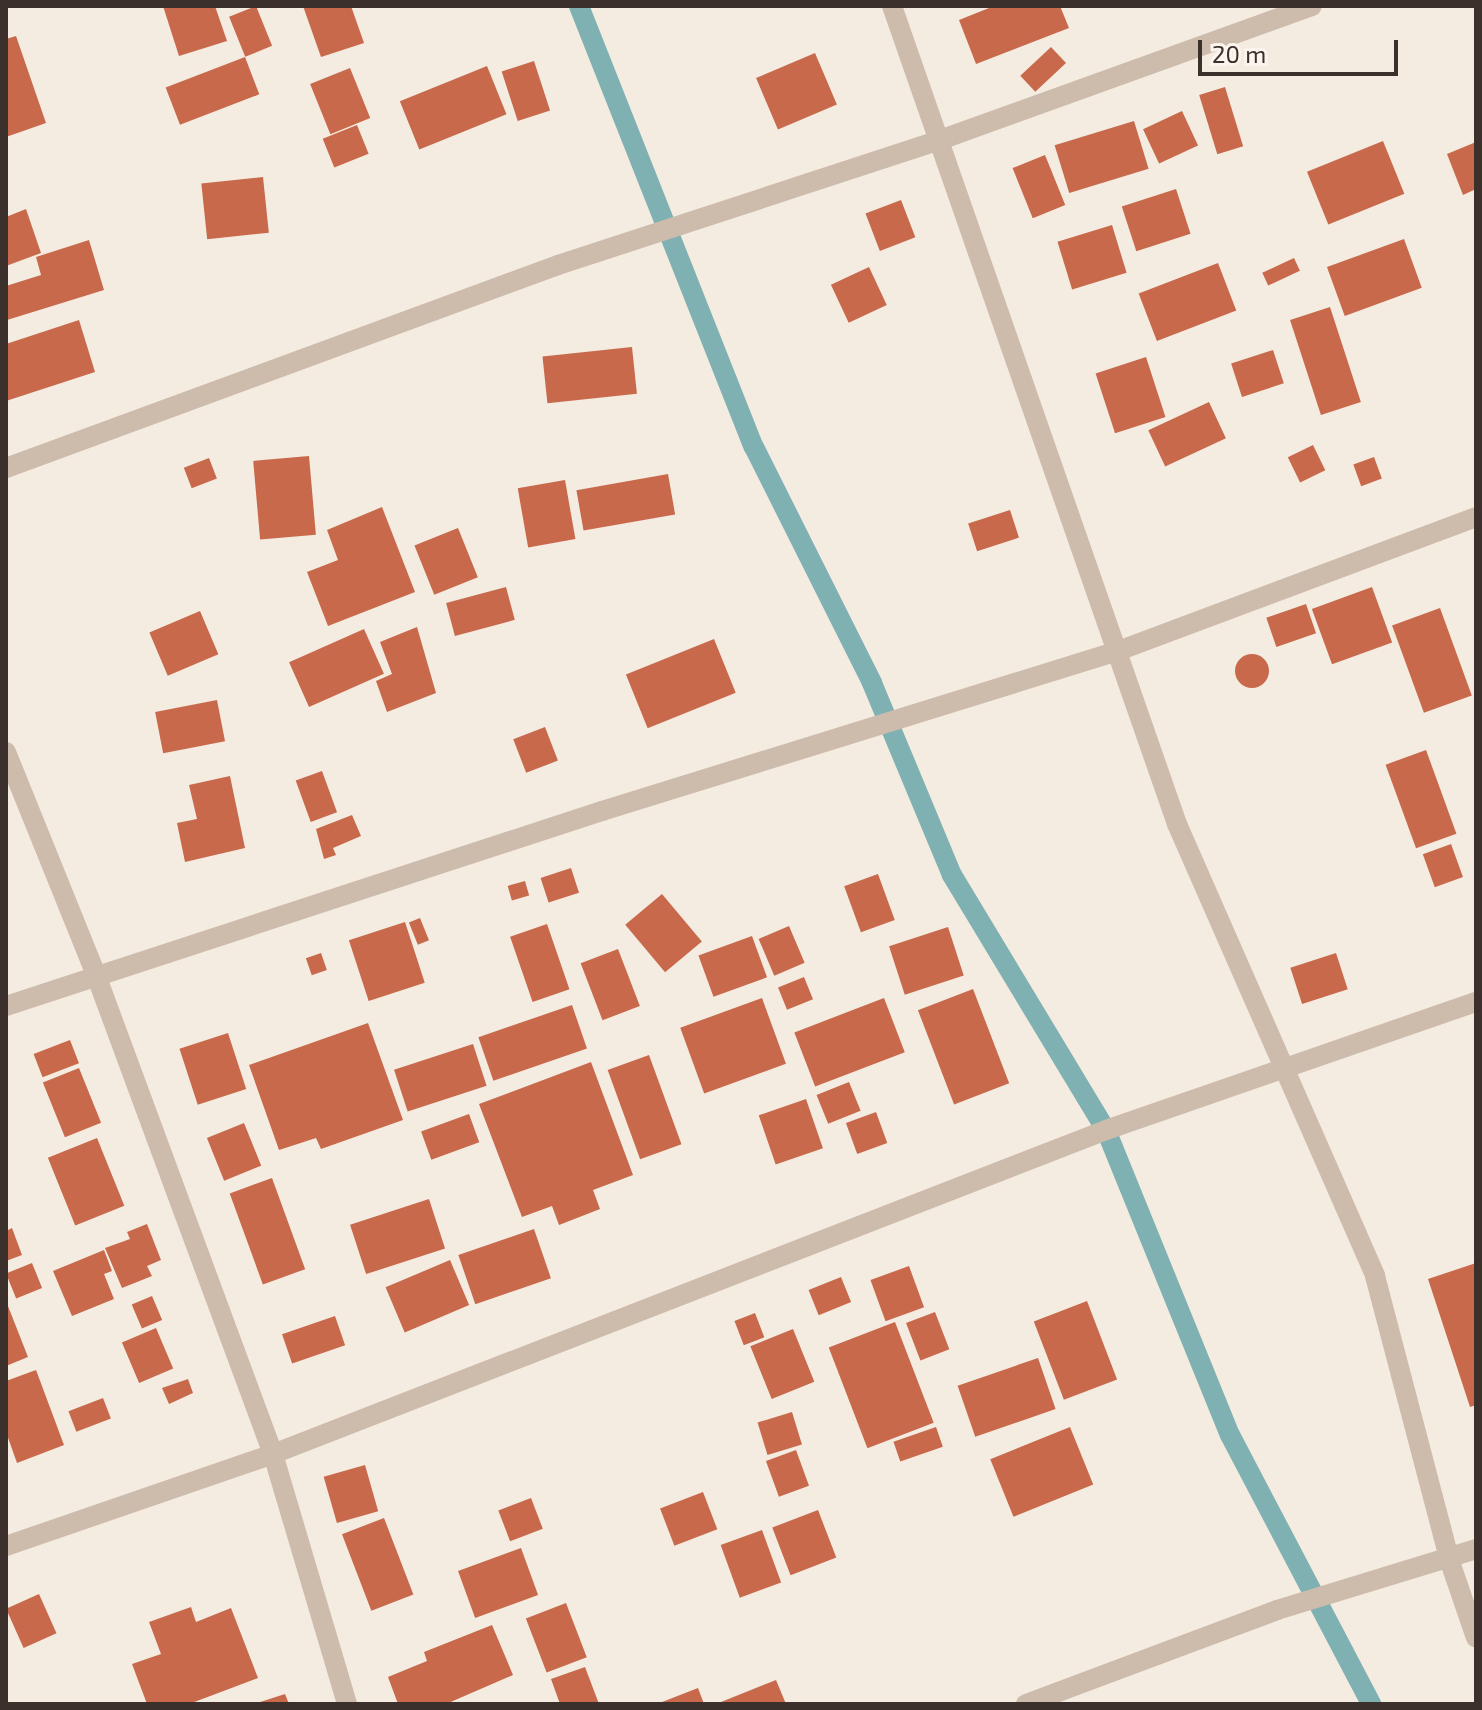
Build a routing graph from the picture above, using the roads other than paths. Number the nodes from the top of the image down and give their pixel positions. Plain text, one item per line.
1 (892, 6) edge
2 (1312, 6) edge
3 (940, 140) junction
4 (6, 468) edge
5 (1476, 517) edge
6 (1118, 651) junction
7 (6, 752) edge
8 (96, 975) junction
9 (1476, 1002) edge
10 (6, 1006) edge
11 (1281, 1071) junction
12 (273, 1454) junction
13 (6, 1546) edge
14 (1476, 1549) edge
15 (1449, 1559) junction
16 (1476, 1638) edge
17 (347, 1704) edge
18 (1026, 1704) edge

1 - 3 street
2 - 3 street
3 - 4 street
3 - 6 street
5 - 6 street
6 - 8 street
6 - 11 street
7 - 8 street
8 - 10 street
8 - 12 street
9 - 11 street
11 - 12 street
11 - 15 street
12 - 13 street
12 - 17 street
14 - 15 street
15 - 16 street
15 - 18 street

